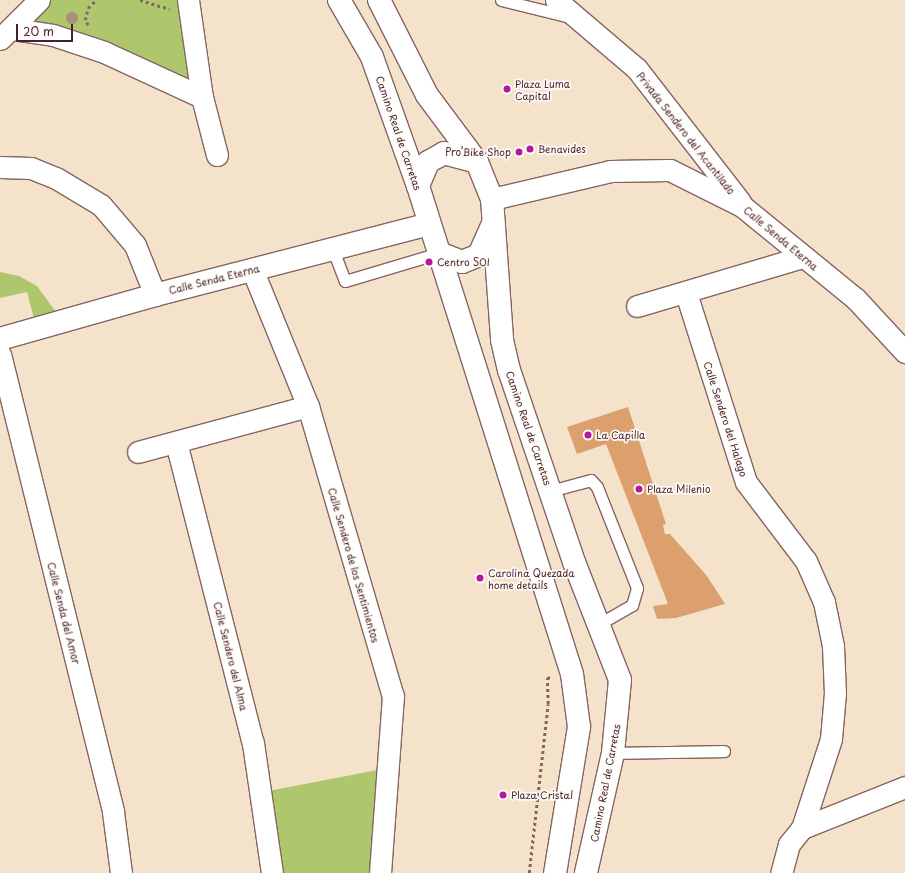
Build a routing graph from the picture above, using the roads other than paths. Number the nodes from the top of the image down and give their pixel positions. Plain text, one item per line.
1 (39, 0) edge
2 (339, 0) edge
3 (379, 0) edge
4 (501, 0) edge
5 (556, 0) edge
6 (183, 4) edge
7 (578, 19) junction
8 (6, 34) edge
9 (202, 96) junction
10 (217, 155) dead end
11 (477, 162) junction
12 (0, 167) edge
13 (418, 186) junction
14 (742, 206) junction
15 (494, 209) junction
16 (429, 224) junction
17 (333, 250) junction
18 (439, 253) junction
19 (802, 257) junction
20 (252, 269) junction
21 (686, 293) junction
22 (155, 294) junction
23 (637, 306) dead end
24 (0, 339) edge
25 (904, 350) edge
26 (0, 354) edge
27 (308, 406) junction
28 (176, 442) junction
29 (138, 452) dead end
30 (550, 491) junction
31 (601, 623) junction
32 (724, 751) dead end
33 (613, 753) junction
34 (905, 788) edge
35 (802, 828) junction
36 (121, 873) edge
37 (272, 873) edge
38 (380, 873) edge
39 (555, 873) edge
40 (586, 873) edge
41 (781, 873) edge

1 - 8 street
2 - 13 street, Camino Real de Carretas
3 - 11 street, Camino Real de Carretas
4 - 7 lane
5 - 7 street, Privada Sendero del Acantilado
6 - 9 street
7 - 14 street, Privada Sendero del Acantilado
8 - 9 street
9 - 10 street
11 - 13 street
11 - 15 street, Camino Real de Carretas
12 - 22 street
13 - 16 street, Camino Real de Carretas
14 - 15 street, Calle Senda Eterna
14 - 19 street, Calle Senda Eterna
15 - 18 street
15 - 30 street, Camino Real de Carretas
16 - 17 street, Calle Senda Eterna
16 - 18 street, Camino Real de Carretas
17 - 18 lane
17 - 20 street, Calle Senda Eterna
18 - 39 street, Camino Real de Carretas
19 - 21 street
19 - 25 street, Calle Senda Eterna
20 - 22 street, Calle Senda Eterna
20 - 27 street, Calle Sendero de los Sentimientos
21 - 23 street
21 - 35 street, Calle Sendero del Halago
22 - 24 street, Calle Senda Eterna
26 - 36 street, Calle Senda del Amor
27 - 28 street
27 - 38 street, Calle Sendero de los Sentimientos
28 - 29 street
28 - 37 street, Calle Sendero del Alma
30 - 31 street, Camino Real de Carretas
30 - 31 lane
31 - 33 street, Camino Real de Carretas
32 - 33 lane
33 - 40 street, Camino Real de Carretas
34 - 35 street
35 - 41 street, Calle Sendero del Halago

